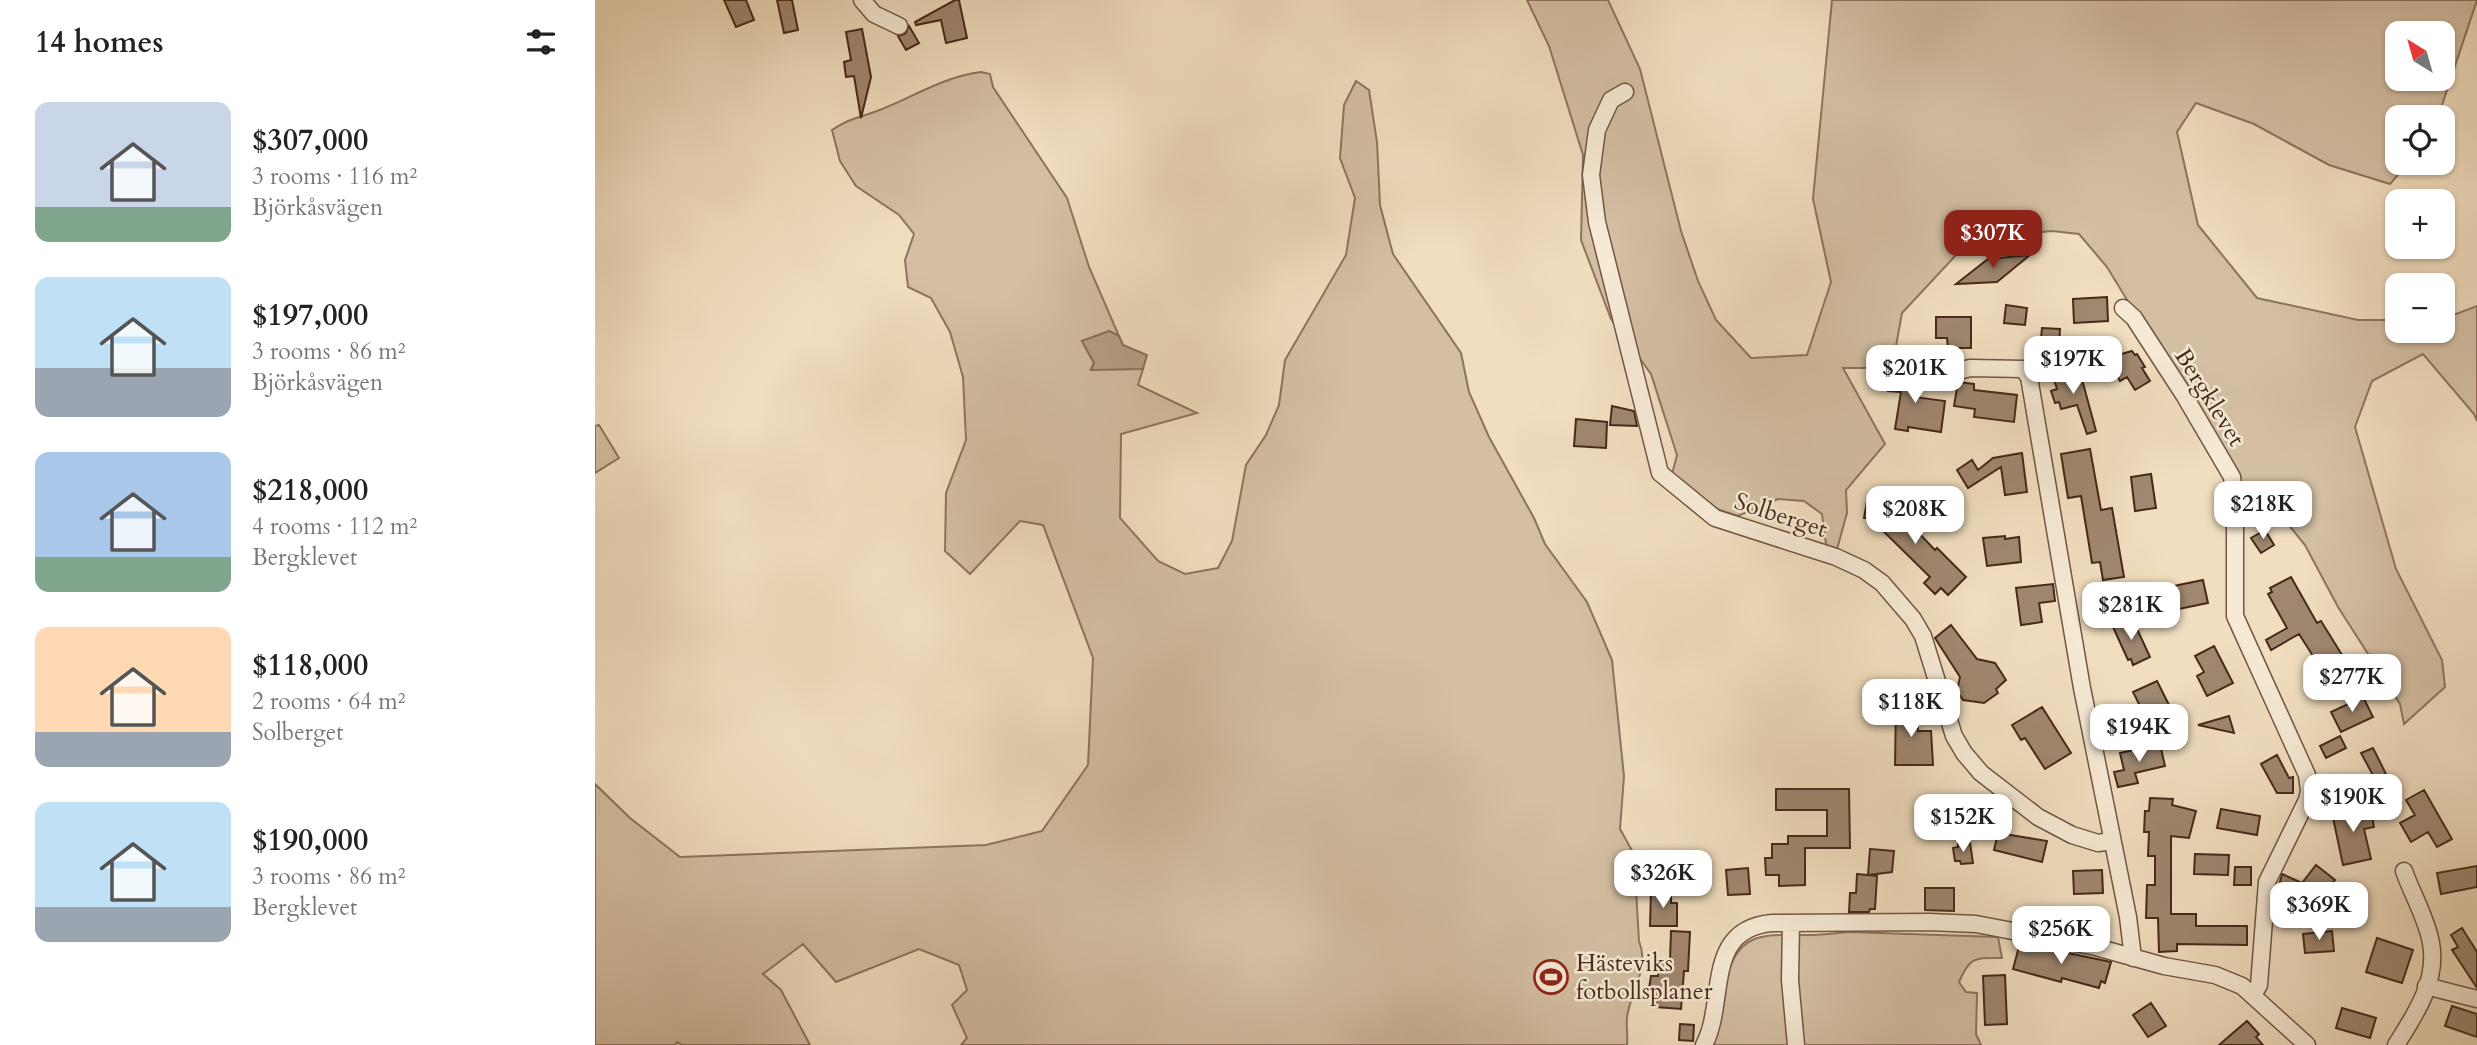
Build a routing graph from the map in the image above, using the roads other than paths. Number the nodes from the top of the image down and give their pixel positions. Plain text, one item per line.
1 (862, 0) edge
2 (899, 26) dead end
3 (1625, 92) dead end
4 (2123, 308) dead end
5 (1955, 372) dead end
6 (2111, 841) junction
7 (2404, 871) dead end
8 (1791, 923) junction
9 (2133, 958) junction
10 (2426, 986) junction
11 (2253, 995) junction
12 (2477, 999) edge
13 (2303, 1044) edge
14 (1704, 1045) edge
15 (1796, 1045) edge
16 (2396, 1045) edge

1 - 2 street
3 - 6 street, Solberget
4 - 11 street, Bergklevet
5 - 6 street
6 - 9 street
7 - 10 street
8 - 9 street
8 - 14 street
8 - 15 street
9 - 11 street
10 - 12 street
10 - 16 street
11 - 13 street

